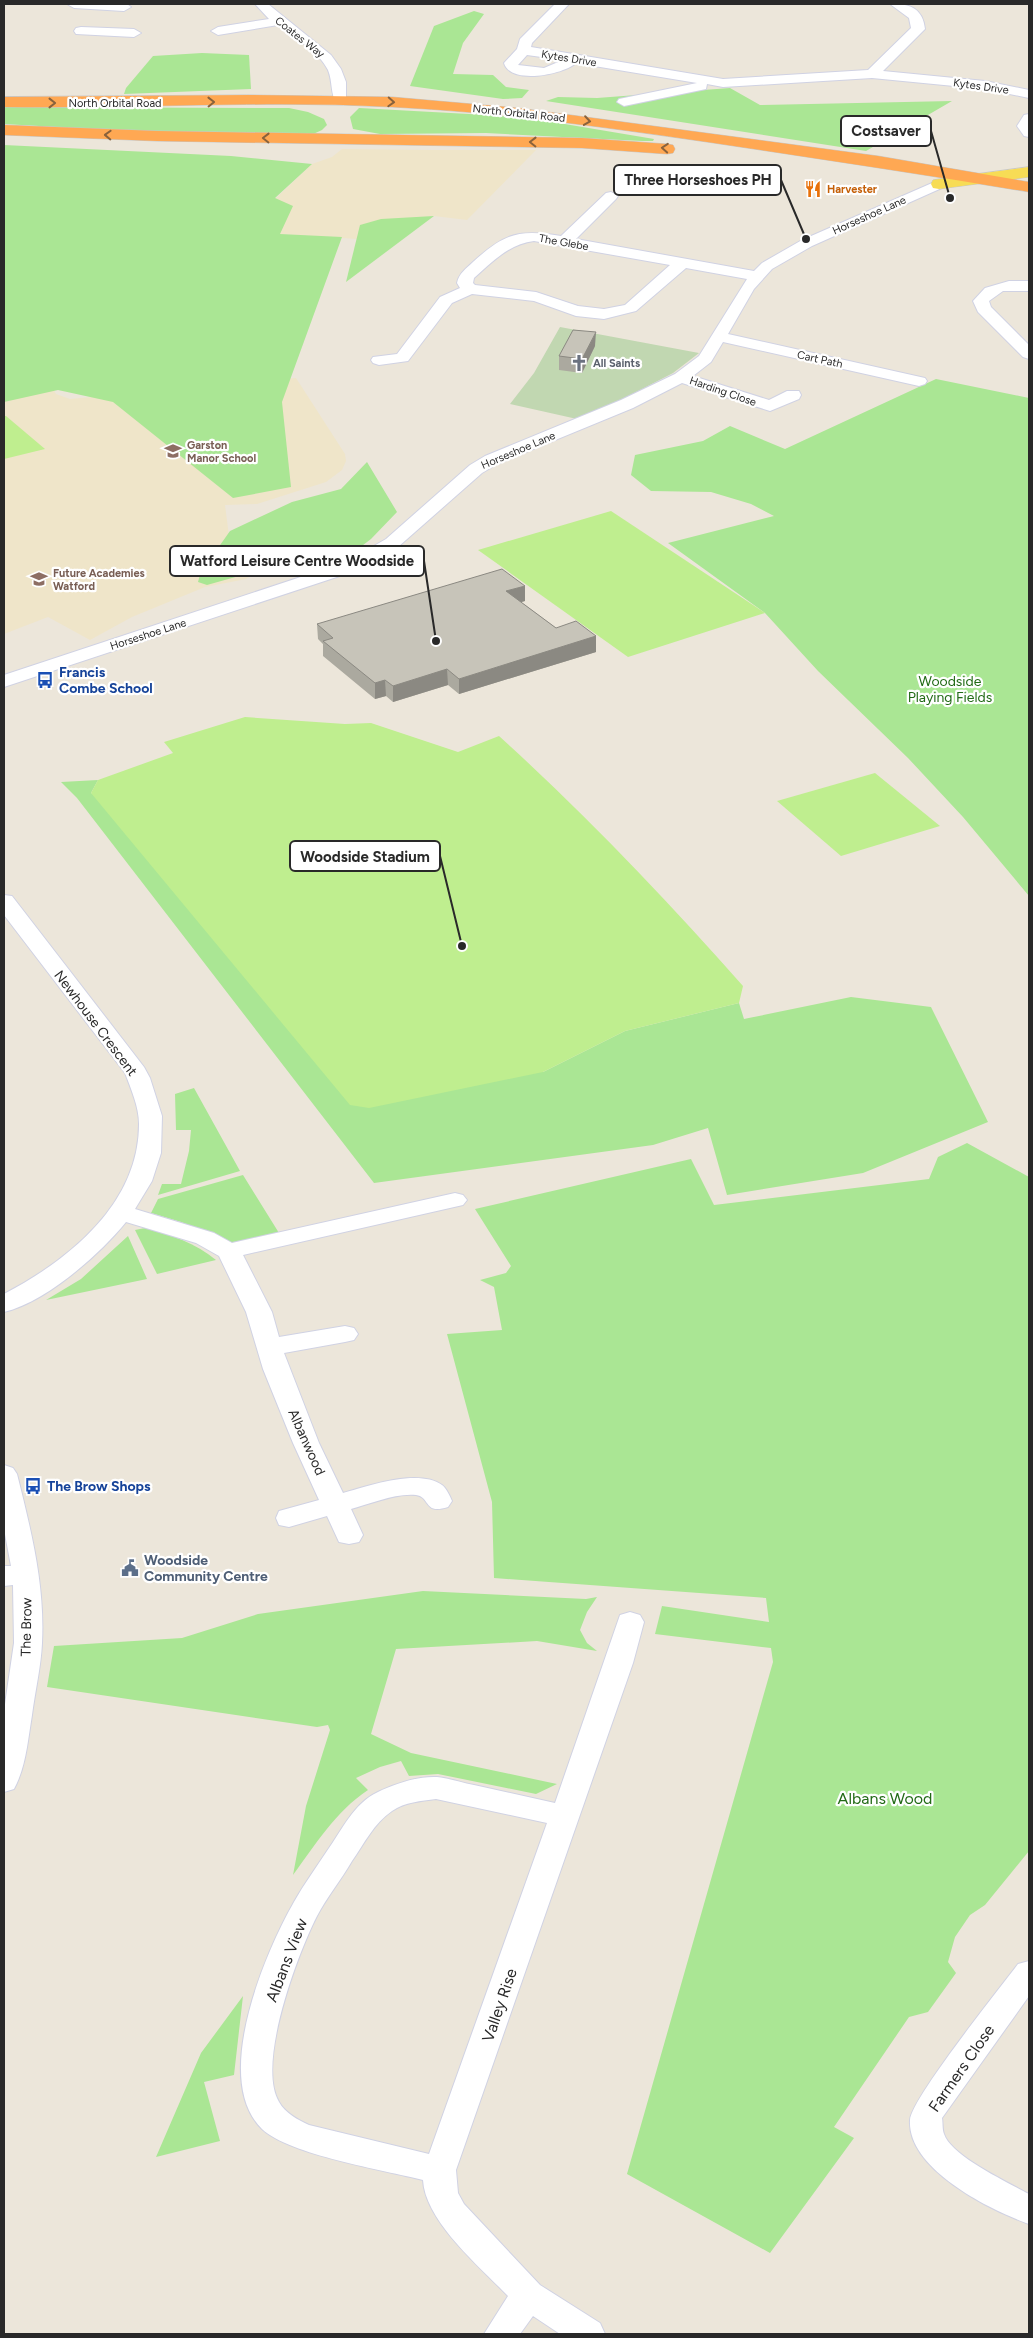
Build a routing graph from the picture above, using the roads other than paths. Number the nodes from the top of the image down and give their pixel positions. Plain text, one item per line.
1 (74, 4) edge
2 (262, 4) edge
3 (562, 4) edge
4 (897, 4) edge
5 (126, 5) edge
6 (279, 21) junction
7 (81, 31) dead end
8 (218, 31) dead end
9 (104, 32) junction
10 (134, 34) dead end
11 (524, 50) junction
12 (572, 58) junction
13 (872, 74) junction
14 (676, 75) junction
15 (723, 83) junction
16 (682, 89) junction
17 (1029, 94) edge
18 (4, 102) edge
19 (624, 102) dead end
20 (337, 117) junction
21 (1029, 118) edge
22 (4, 130) edge
23 (1029, 133) edge
24 (314, 139) junction
25 (835, 155) junction
26 (1029, 172) edge
27 (988, 179) junction
28 (1029, 181) edge
29 (939, 184) junction
30 (1029, 187) edge
31 (1029, 194) edge
32 (611, 196) dead end
33 (1029, 200) edge
34 (564, 242) junction
35 (682, 262) junction
36 (756, 276) junction
37 (1029, 286) edge
38 (470, 289) junction
39 (720, 337) junction
40 (1029, 354) edge
41 (402, 358) junction
42 (379, 360) dead end
43 (421, 363) dead end
44 (681, 376) junction
45 (919, 381) dead end
46 (793, 395) dead end
47 (4, 681) edge
48 (4, 902) edge
49 (455, 1200) dead end
50 (121, 1213) junction
51 (229, 1251) junction
52 (4, 1304) edge
53 (345, 1334) dead end
54 (270, 1346) junction
55 (4, 1474) edge
56 (439, 1501) dead end
57 (336, 1505) junction
58 (289, 1518) dead end
59 (349, 1535) dead end
60 (15, 1575) edge
61 (630, 1622) dead end
62 (4, 1781) edge
63 (565, 1816) junction
64 (1029, 1973) edge
65 (440, 2170) junction
66 (1029, 2210) edge
67 (528, 2295) junction
68 (501, 2334) edge
69 (588, 2334) edge

1 - 5 street
2 - 6 street, Coates Way
3 - 11 street, Kytes Drive
4 - 13 street
5 - 9 street
6 - 8 street
6 - 20 street, Coates Way
7 - 9 street
9 - 10 street
11 - 12 street, Kytes Drive
11 - 12 street
12 - 14 street, Kytes Drive
13 - 15 street, Kytes Drive
13 - 17 street, Kytes Drive
14 - 15 street, Kytes Drive
14 - 16 street
15 - 16 street, Kytes Drive
16 - 19 street, Kytes Drive
18 -> 20 highway, North Orbital Road
20 - 24 highway
20 -> 25 highway, North Orbital Road
21 - 23 street
24 -> 22 highway, North Orbital Road
29 -> 24 highway, North Orbital Road
25 - 27 highway, North Orbital Road
25 - 29 highway
26 - 27 main road
27 - 28 main road
27 - 29 main road
27 - 30 highway, North Orbital Road
27 - 31 highway
29 - 33 highway, North Orbital Road
29 - 36 street, Horseshoe Lane
32 - 34 street
34 - 35 street, The Glebe
34 - 38 street, The Glebe
35 - 36 street, The Glebe
35 - 38 street
36 - 39 street, Horseshoe Lane
37 - 40 street
38 - 41 street
39 - 44 street, Horseshoe Lane
39 - 45 street, Cart Path
41 - 42 street
41 - 43 street
44 - 46 street, Harding Close
44 - 47 street, Horseshoe Lane
48 - 50 street, Newhouse Crescent
49 - 51 street
50 - 51 street
50 - 52 street, Newhouse Crescent
51 - 54 street, Albanwood
53 - 54 street
54 - 57 street, Albanwood
55 - 60 street, The Brow
56 - 57 street
57 - 58 street
57 - 59 street, Albanwood
60 - 62 street, The Brow
61 - 63 street, Valley Rise
63 - 65 street, Valley Rise
63 - 65 street, Albans View
64 - 66 street, Farmers Close
65 - 67 street, Valley Rise
67 - 68 street
67 - 69 street, Valley Rise

